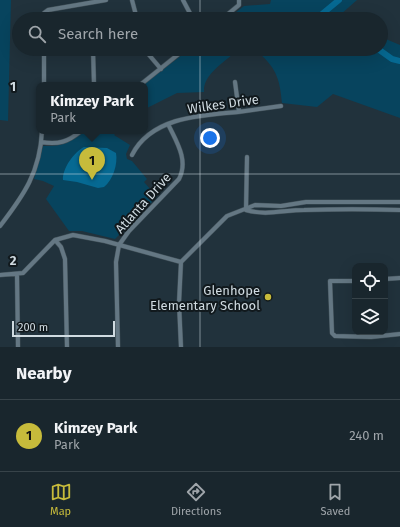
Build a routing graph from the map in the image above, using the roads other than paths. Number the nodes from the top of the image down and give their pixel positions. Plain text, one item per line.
1 (106, 0) edge
2 (132, 0) edge
3 (182, 0) edge
4 (239, 2) edge
5 (45, 12) edge
6 (135, 12) edge
7 (189, 12) edge
8 (229, 12) edge
9 (44, 56) edge
10 (93, 56) edge
11 (150, 56) edge
12 (177, 56) edge
13 (161, 69) junction
14 (44, 82) edge
15 (94, 82) edge
16 (144, 82) edge
17 (235, 82) dead end
18 (281, 106) dead end
19 (239, 112) junction
20 (168, 124) junction
21 (42, 134) edge
22 (76, 134) edge
23 (41, 142) junction
24 (132, 155) dead end
25 (247, 158) dead end
26 (310, 202) junction
27 (342, 202) junction
28 (374, 202) junction
29 (400, 202) edge
30 (374, 209) junction
31 (246, 210) junction
32 (310, 210) junction
33 (342, 210) junction
34 (400, 210) edge
35 (0, 226) edge
36 (55, 240) junction
37 (119, 245) junction
38 (181, 262) junction
39 (17, 274) junction
40 (0, 275) edge
41 (388, 278) edge
42 (400, 278) edge
43 (352, 281) edge
44 (400, 334) edge
45 (18, 347) edge
46 (67, 347) edge
47 (118, 347) edge
48 (181, 347) edge

1 - 5 street
2 - 6 street
3 - 7 street
4 - 8 street
9 - 14 street
10 - 15 street
11 - 13 street
12 - 13 street
13 - 16 street
17 - 19 street
18 - 19 street, Wilkes Drive
19 - 20 street, Wilkes Drive
20 - 24 street, Wilkes Drive
20 - 37 street, Atlanta Drive
21 - 23 street
22 - 23 street
23 - 35 street
25 - 31 street
26 - 27 street
26 - 31 street
26 - 32 street
27 - 28 street
27 - 33 street
28 - 29 street
28 - 30 street
30 - 33 street
30 - 34 street
31 - 32 street
31 - 38 street
32 - 33 street
36 - 37 street
36 - 39 street
36 - 46 street
37 - 38 street
37 - 47 street, Atlanta Drive
38 - 48 street
39 - 40 street
39 - 45 street
41 - 42 street
43 - 44 street

